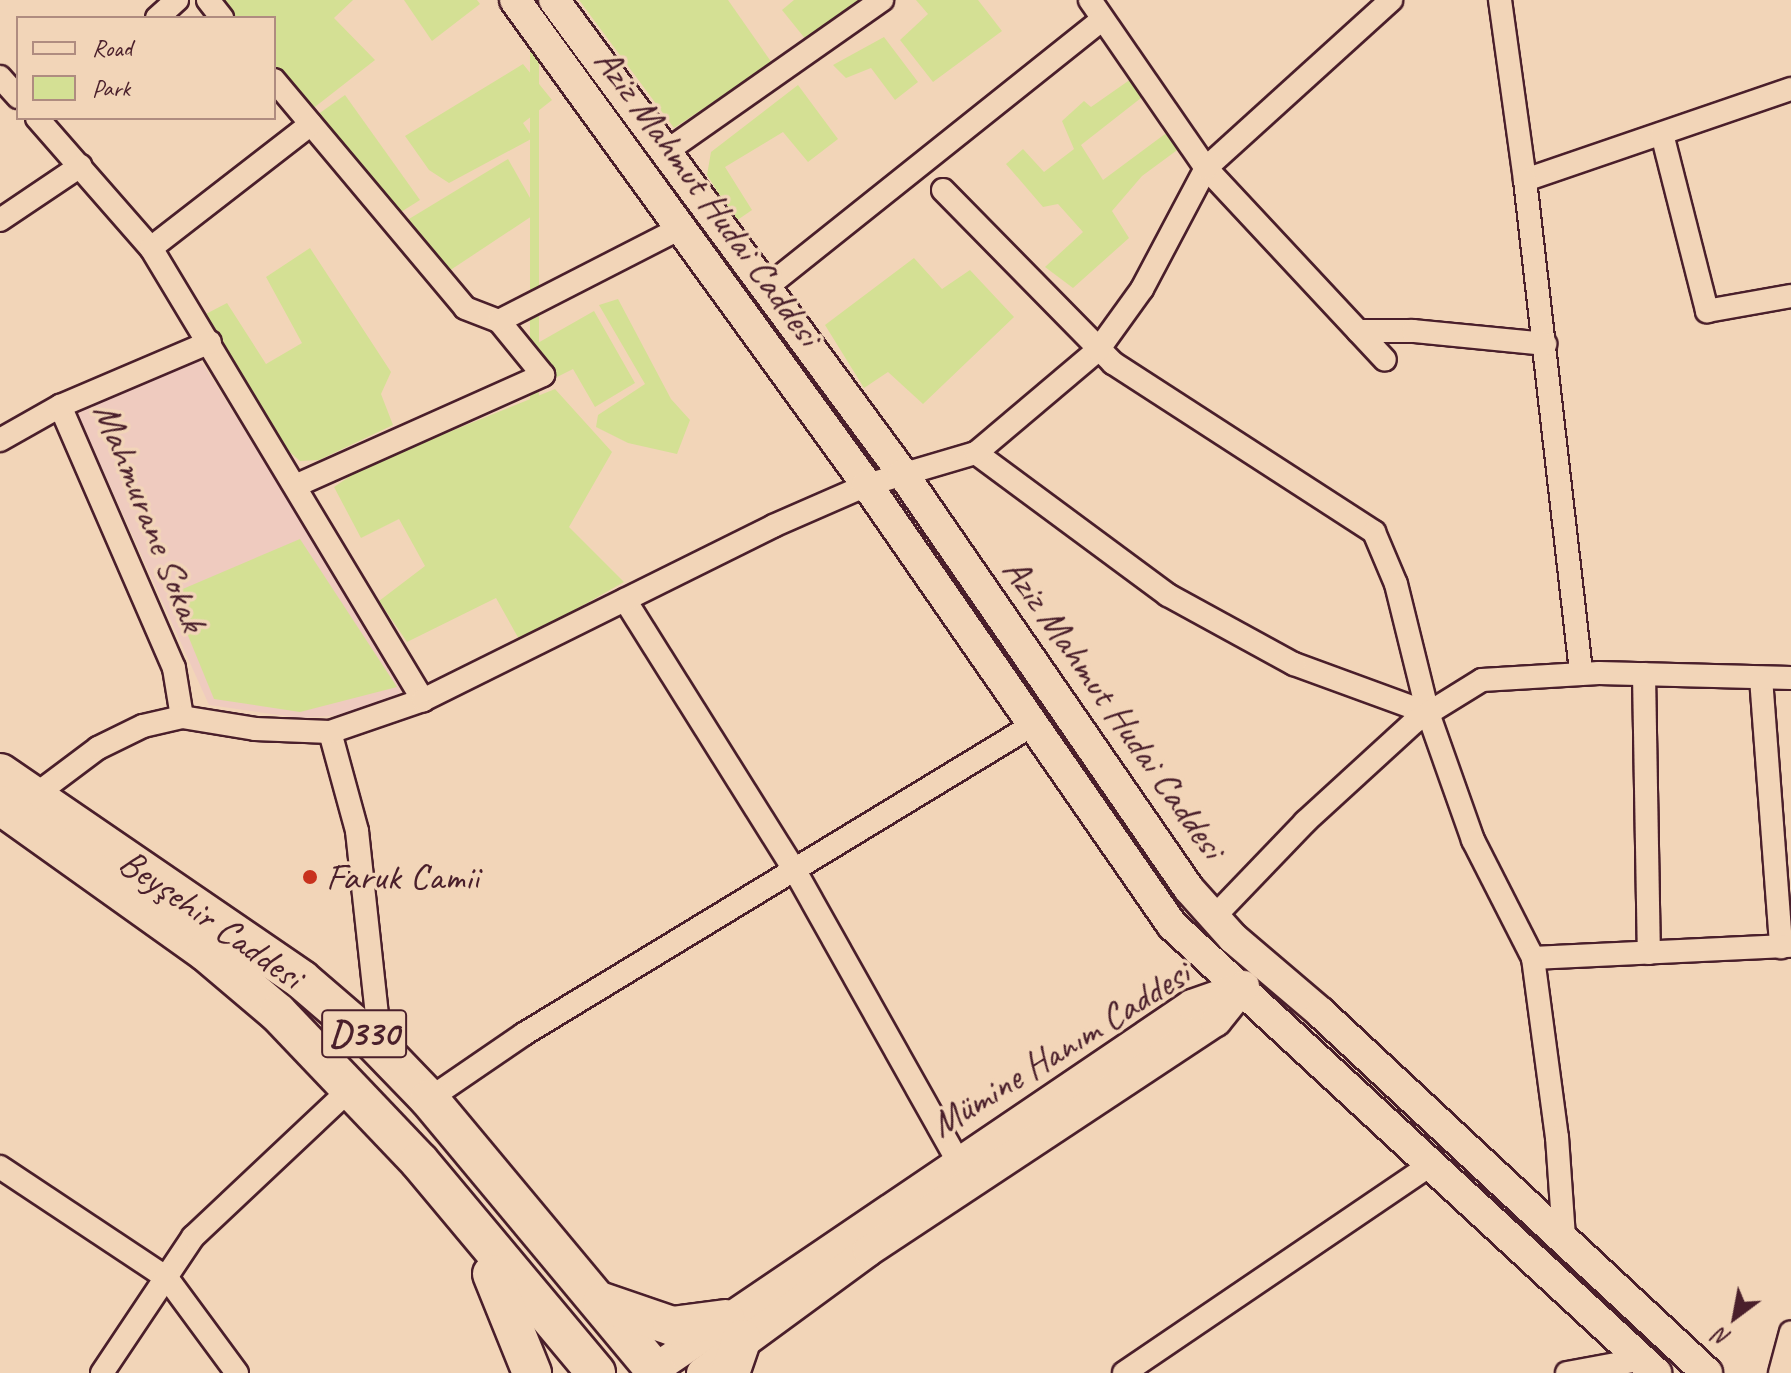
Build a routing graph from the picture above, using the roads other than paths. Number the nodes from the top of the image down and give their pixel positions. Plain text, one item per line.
1 (177, 0) edge
2 (208, 0) edge
3 (515, 0) edge
4 (554, 0) edge
5 (882, 0) edge
6 (1391, 0) edge
7 (1500, 0) edge
8 (1096, 10) edge
9 (159, 16) edge
10 (220, 16) edge
11 (0, 77) edge
12 (276, 82) edge
13 (1791, 89) edge
14 (16, 95) edge
15 (41, 120) edge
16 (311, 124) junction
17 (1662, 134) junction
18 (667, 151) junction
19 (80, 166) junction
20 (1206, 168) junction
21 (1525, 180) junction
22 (943, 190) dead end
23 (0, 220) edge
24 (681, 228) junction
25 (151, 248) junction
26 (767, 287) junction
27 (1791, 296) edge
28 (499, 321) junction
29 (1358, 331) junction
30 (210, 342) junction
31 (1545, 344) junction
32 (1098, 350) junction
33 (1385, 360) dead end
34 (60, 406) junction
35 (0, 440) edge
36 (976, 453) junction
37 (903, 474) junction
38 (867, 485) junction
39 (295, 486) junction
40 (625, 600) junction
41 (1581, 674) junction
42 (1644, 674) junction
43 (1761, 678) junction
44 (1791, 678) edge
45 (423, 700) junction
46 (1428, 713) junction
47 (182, 717) junction
48 (1034, 724) junction
49 (330, 732) junction
50 (0, 773) edge
51 (17, 800) edge
52 (794, 869) junction
53 (1214, 917) junction
54 (1786, 946) edge
55 (1649, 953) junction
56 (1533, 958) junction
57 (1263, 962) junction
58 (1243, 987) junction
59 (374, 1042) junction
60 (351, 1088) junction
61 (429, 1099) junction
62 (957, 1159) junction
63 (1431, 1164) junction
64 (0, 1167) edge
65 (470, 1228) junction
66 (1564, 1238) junction
67 (167, 1278) junction
68 (599, 1301) junction
69 (1791, 1332) edge
70 (732, 1344) edge
71 (1785, 1365) edge
72 (1649, 1366) edge
73 (653, 1372) edge
74 (102, 1373) edge
75 (237, 1373) edge
76 (532, 1373) edge
77 (596, 1373) edge
78 (702, 1373) edge
79 (1124, 1373) edge
80 (1567, 1373) edge
81 (1707, 1373) edge

1 - 9 street
2 - 10 street
3 - 24 street, Aziz Mahmut Hudai Caddesi
4 - 18 street, Aziz Mahmut Hudai Caddesi
5 - 18 street
6 - 20 street
7 - 21 street
8 - 20 street
8 - 26 street
11 - 14 street
12 - 16 street
13 - 17 street
15 - 19 street
16 - 25 street
16 - 28 street
17 - 21 street
17 - 27 street
18 - 26 street, Aziz Mahmut Hudai Caddesi
19 - 23 street
19 - 25 street
20 - 29 street
20 - 32 street
21 - 31 street
22 - 32 street
24 - 28 street
24 - 38 street, Aziz Mahmut Hudai Caddesi
25 - 30 street
26 - 37 street, Aziz Mahmut Hudai Caddesi
28 - 39 street
29 - 31 street
29 - 33 street
30 - 34 street, Mahmurane Sokak
30 - 39 street
31 - 41 street
32 - 36 street
32 - 46 street
34 - 35 street
34 - 47 street, Mahmurane Sokak
36 - 37 street
36 - 46 street
37 - 38 street
37 - 53 street, Aziz Mahmut Hudai Caddesi
38 - 40 street
38 - 48 street, Aziz Mahmut Hudai Caddesi
39 - 45 street
40 - 45 street
40 - 52 street
41 - 42 street
41 - 46 street
42 - 43 street
42 - 55 street
43 - 44 street
43 - 54 street
45 - 49 street
46 - 53 street
46 - 56 street
47 - 49 street
47 - 51 street
48 - 52 street
48 - 58 street, Aziz Mahmut Hudai Caddesi
49 - 59 street
50 - 51 highway, Beyşehir Caddesi / D330
51 - 59 highway, Beyşehir Caddesi / D330
51 - 60 highway, Beyşehir Caddesi / D330
52 - 61 street
52 - 62 street
53 - 57 street, Aziz Mahmut Hudai Caddesi
54 - 55 street
55 - 56 street
56 - 66 street
57 - 58 street
57 - 66 street, Aziz Mahmut Hudai Caddesi
58 - 62 street, Mümine Hanım Caddesi
58 - 63 street, Aziz Mahmut Hudai Caddesi
58 - 70 street, Mümine Hanım Caddesi
59 - 61 highway, Beyşehir Caddesi / D330
60 - 65 highway, Beyşehir Caddesi / D330
60 - 67 street
61 - 68 highway, Beyşehir Caddesi / D330
62 - 70 street, Mümine Hanım Caddesi
63 - 72 street, Aziz Mahmut Hudai Caddesi
63 - 79 street
64 - 67 street
65 - 76 highway
65 - 77 highway, Beyşehir Caddesi / D330
66 - 81 street, Aziz Mahmut Hudai Caddesi
67 - 74 street
67 - 75 street
68 - 70 highway
68 - 73 highway, Beyşehir Caddesi / D330
69 - 71 street
70 - 73 street, Mümine Hanım Caddesi
70 - 78 street
72 - 80 street

